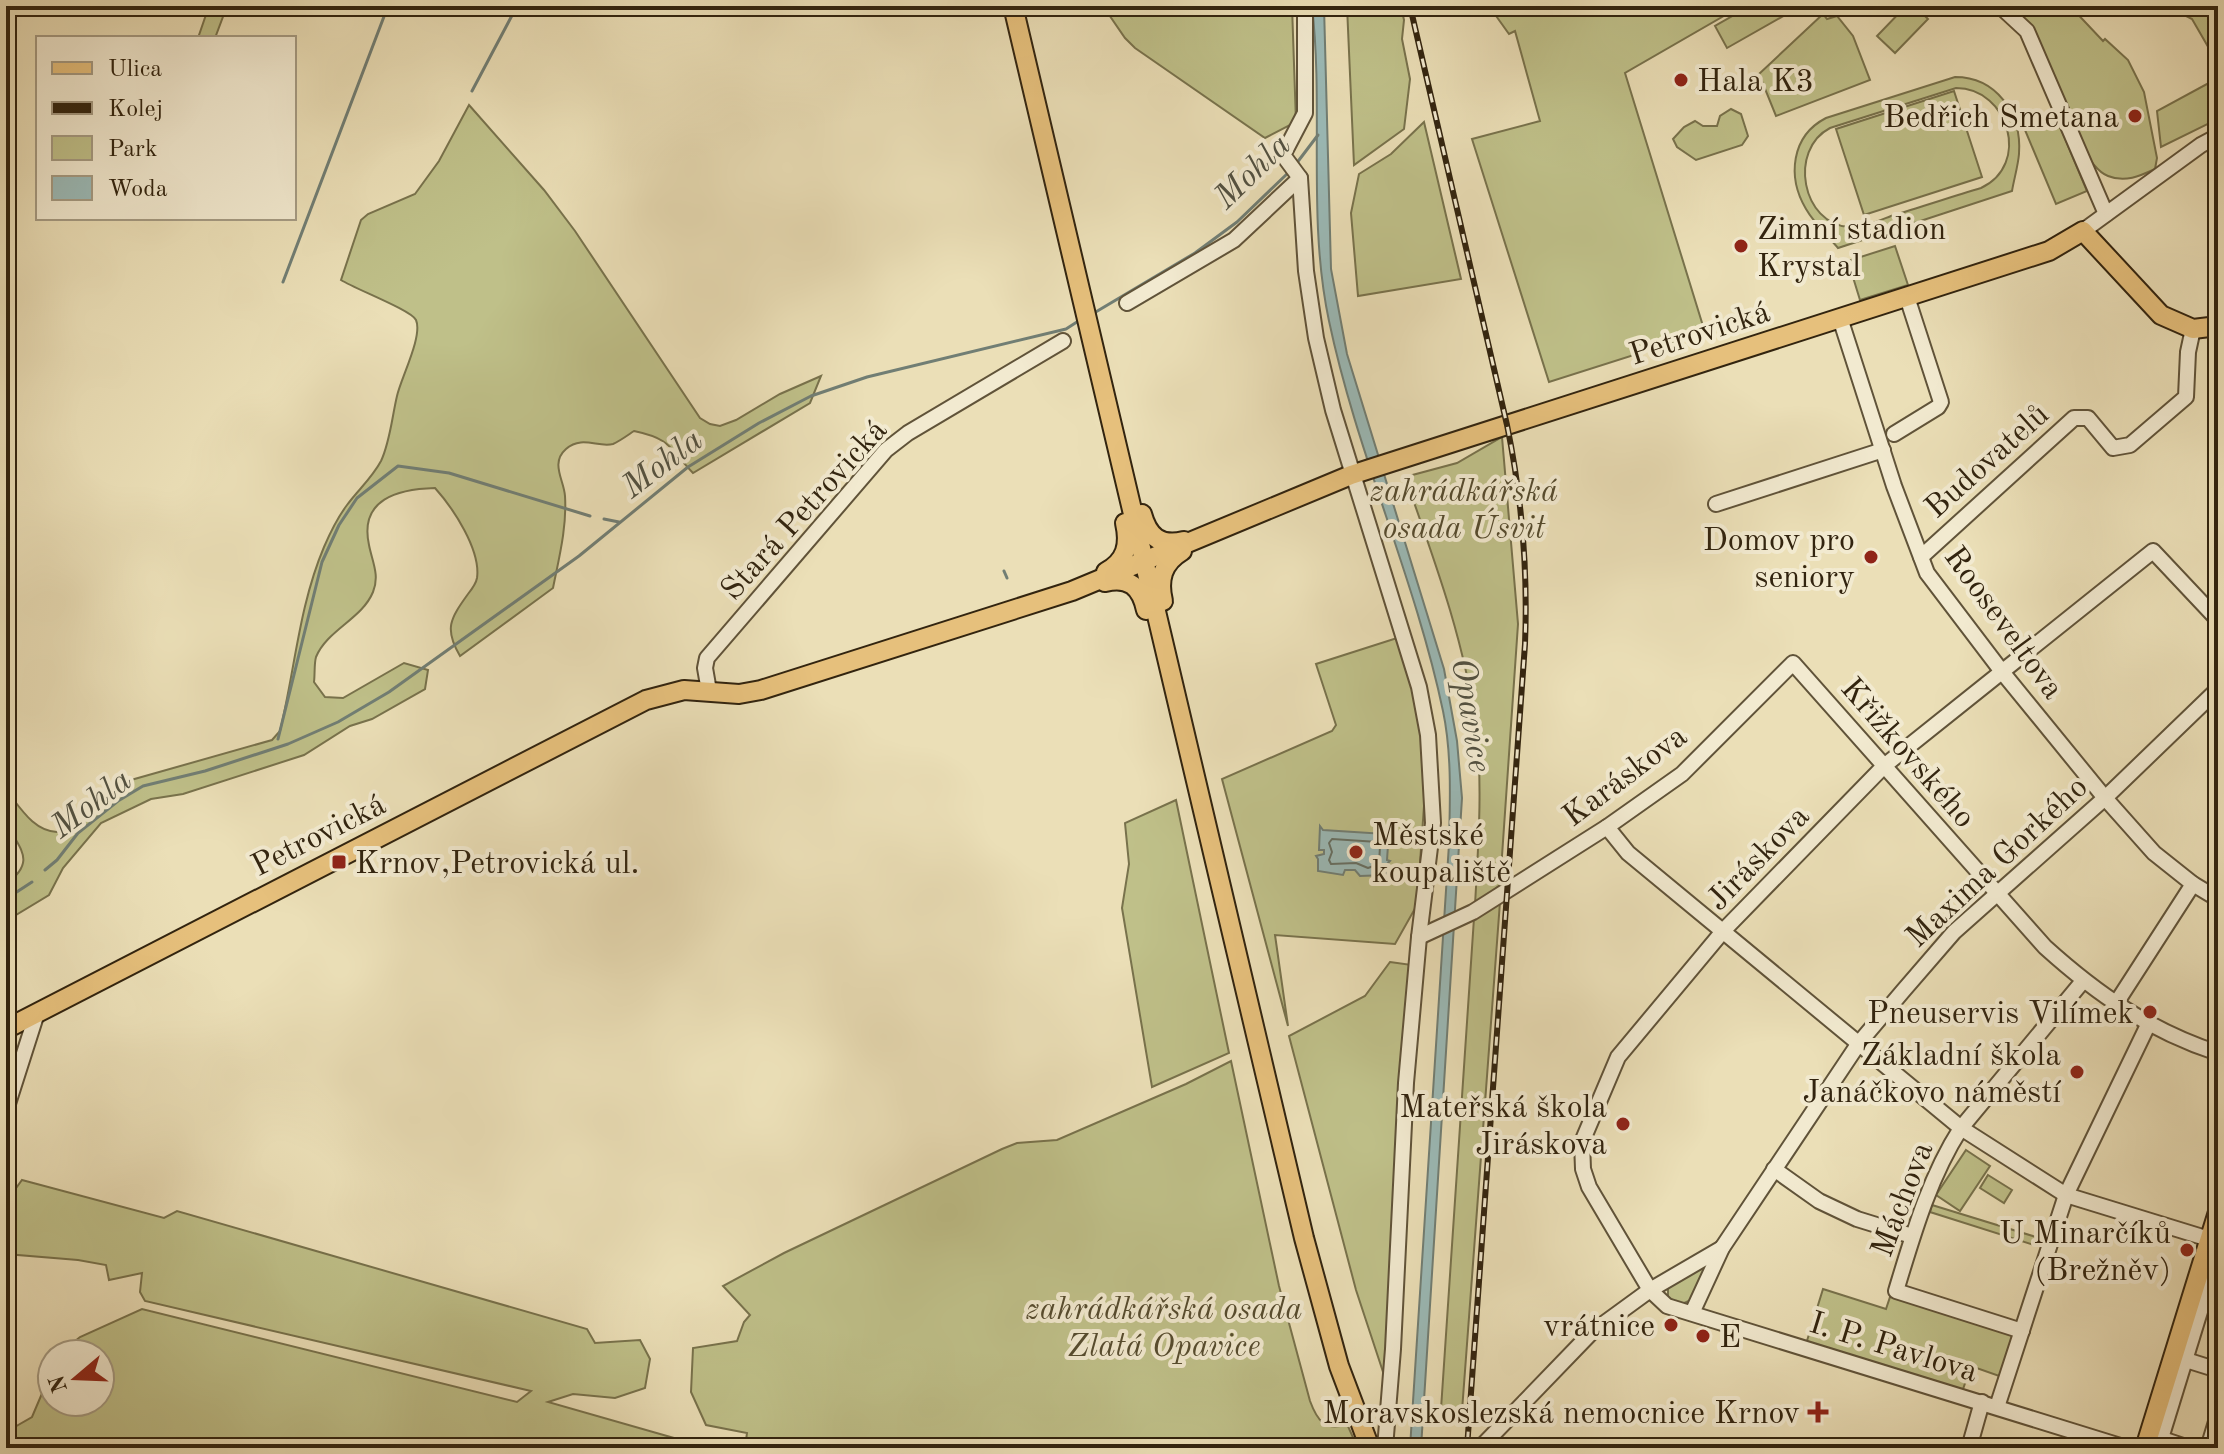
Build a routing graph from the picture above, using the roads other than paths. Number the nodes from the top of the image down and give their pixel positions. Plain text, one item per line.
1 (1013, 6) edge
2 (1305, 6) edge
3 (2000, 6) edge
4 (2218, 136) edge
5 (1298, 175) junction
6 (2106, 214) junction
7 (2083, 231) junction
8 (1907, 297) junction
9 (1127, 303) dead end
10 (1840, 318) junction
11 (2218, 326) edge
12 (2193, 329) junction
13 (1063, 341) dead end
14 (1102, 378) junction
15 (1894, 434) dead end
16 (1883, 450) junction
17 (1354, 474) junction
18 (1716, 504) dead end
19 (1217, 531) junction
20 (1921, 557) junction
21 (1145, 562) junction
22 (1072, 591) junction
23 (2218, 619) edge
24 (1793, 663) joint
25 (2003, 673) junction
26 (2218, 689) edge
27 (709, 691) junction
28 (1184, 726) junction
29 (1884, 766) junction
30 (2105, 798) junction
31 (1607, 827) junction
32 (2193, 884) junction
33 (1997, 895) junction
34 (2218, 899) edge
35 (1724, 930) junction
36 (1424, 935) junction
37 (2083, 981) junction
38 (2115, 1005) junction
39 (37, 1013) junction
40 (2148, 1025) junction
41 (6, 1029) edge
42 (1859, 1043) junction
43 (2218, 1053) edge
44 (6, 1110) edge
45 (1961, 1128) junction
46 (1774, 1169) junction
47 (2066, 1195) junction
48 (2218, 1212) edge
49 (1912, 1236) junction
50 (2214, 1246) edge
51 (1722, 1248) junction
52 (2208, 1286) edge
53 (1650, 1290) junction
54 (1692, 1313) junction
55 (2022, 1331) junction
56 (2186, 1360) junction
57 (2218, 1370) edge
58 (1982, 1402) junction
59 (1997, 1407) junction
60 (2218, 1415) edge
61 (2153, 1442) edge
62 (1370, 1448) edge
63 (1385, 1448) edge
64 (1480, 1448) edge
65 (1969, 1448) edge
66 (2127, 1448) edge
67 (2189, 1448) edge
68 (2208, 1448) edge

1 - 14 main road
2 - 5 street
3 - 6 street
4 - 6 street, Petrovická
5 - 9 street
5 - 17 street
6 - 7 street, Petrovická
7 - 8 main road, Petrovická
7 - 12 main road
8 - 10 main road, Petrovická
8 - 15 street
10 - 16 street, Rooseveltova
10 - 17 main road, Petrovická
11 - 12 main road
12 - 20 street, Budovatelů
13 - 27 street, Stará Petrovická
14 - 19 main road
14 - 21 main road
14 - 22 main road
16 - 18 street
16 - 20 street, Rooseveltova
17 - 19 main road, Petrovická
17 - 36 street
19 - 21 main road
19 - 28 main road
20 - 25 street, Rooseveltova
21 - 22 main road
21 - 28 main road
22 - 27 main road, Petrovická
22 - 28 main road
23 - 25 street, Jiráskova
24 - 29 street, Křižkovského
24 - 31 street, Karáskova
25 - 29 street, Jiráskova
25 - 30 street, Rooseveltova
26 - 30 street, Maxima Gorkého
27 - 39 main road, Petrovická
28 - 62 main road
29 - 33 street, Křižkovského
29 - 35 street, Jiráskova
30 - 32 street, Rooseveltova
30 - 33 street, Maxima Gorkého
31 - 35 street
31 - 36 street, Karáskova
32 - 34 street, Rooseveltova
32 - 38 street
33 - 37 street, Křižkovského
33 - 42 street, Maxima Gorkého
35 - 42 street
35 - 53 street, Jiráskova
36 - 63 street
37 - 38 street, Křižkovského
37 - 45 street, Máchova
38 - 40 street, Křižkovského
39 - 41 main road, Petrovická
39 - 44 street
40 - 43 street
40 - 47 street
42 - 45 street
42 - 46 street, Maxima Gorkého
45 - 47 street
45 - 49 street, Máchova
46 - 49 street
46 - 51 street, Maxima Gorkého
47 - 50 street
47 - 55 street
48 - 50 main road
49 - 55 street, Máchova
50 - 52 main road
51 - 53 street, Maxima Gorkého
51 - 54 street, Maxima Gorkého
52 - 56 street
52 - 61 main road
53 - 54 street, I. P. Pavlova
53 - 64 street, Maxima Gorkého
54 - 58 street, I. P. Pavlova
55 - 59 street
56 - 57 street
56 - 61 street
58 - 59 street, I. P. Pavlova
58 - 65 street
59 - 66 street, I. P. Pavlova
60 - 68 street
61 - 67 street

